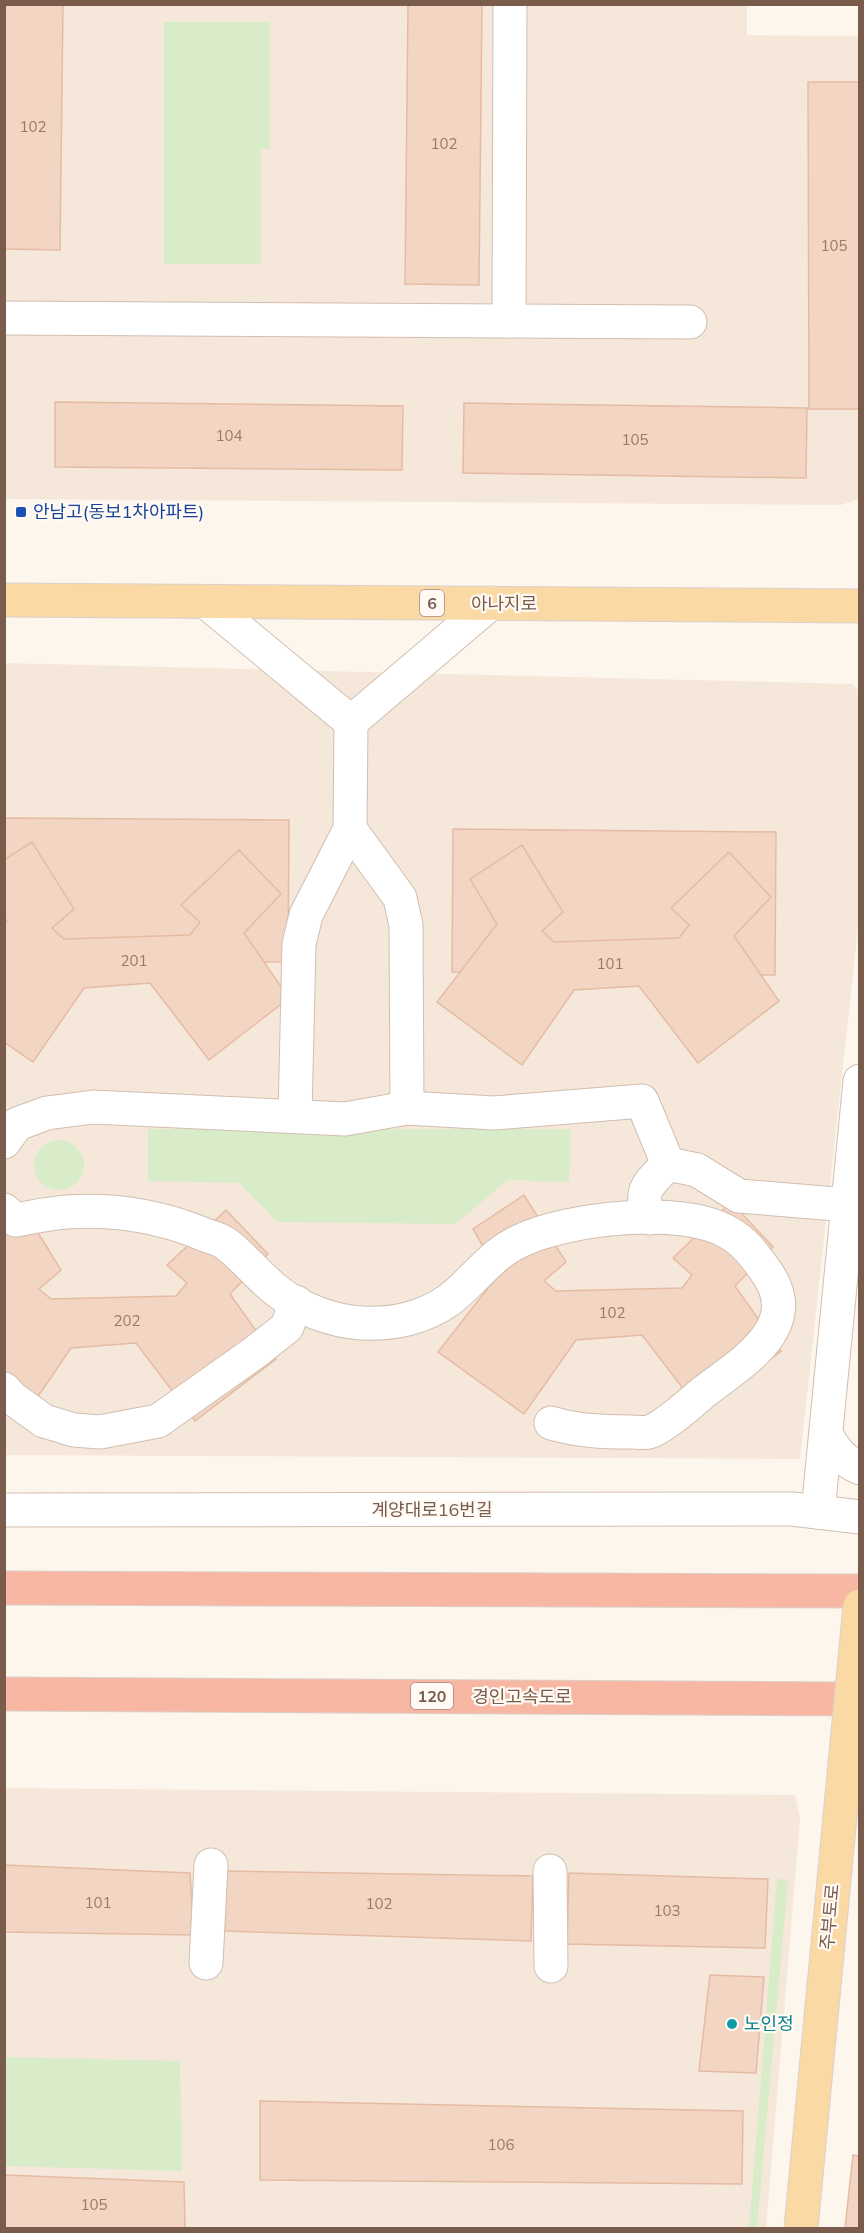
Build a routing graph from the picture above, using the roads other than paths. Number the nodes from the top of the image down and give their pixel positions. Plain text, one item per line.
1 (510, 4) edge
2 (4, 318) edge
3 (509, 321) junction
4 (690, 322) dead end
5 (4, 600) edge
6 (206, 602) junction
7 (491, 603) junction
8 (860, 606) edge
9 (351, 722) junction
10 (350, 829) junction
11 (860, 1081) edge
12 (407, 1108) junction
13 (295, 1116) junction
14 (4, 1142) edge
15 (668, 1164) junction
16 (738, 1196) junction
17 (848, 1205) junction
18 (4, 1210) edge
19 (41, 1216) junction
20 (650, 1218) junction
21 (728, 1232) junction
22 (4, 1241) edge
23 (297, 1302) junction
24 (4, 1389) edge
25 (551, 1423) dead end
26 (826, 1434) junction
27 (860, 1468) edge
28 (4, 1510) edge
29 (818, 1512) junction
30 (860, 1517) edge
31 (4, 1588) edge
32 (860, 1591) edge
33 (860, 1606) edge
34 (4, 1694) edge
35 (860, 1699) edge
36 (211, 1865) dead end
37 (550, 1871) dead end
38 (206, 1963) dead end
39 (550, 1966) dead end
40 (801, 2229) edge

1 - 3 street
2 - 3 street
3 - 4 street
5 - 6 main road, 아나지로 / 6
6 - 7 main road, 아나지로 / 6
6 - 9 street
7 - 8 main road, 아나지로 / 6
7 - 9 street
9 - 10 street
10 - 12 street
10 - 13 street
11 - 17 street
12 - 13 street
12 - 15 street
13 - 14 street
15 - 16 street
15 - 20 street
16 - 17 street
16 - 21 street
17 - 26 street
18 - 19 street
19 - 22 street
19 - 23 street
20 - 21 street
20 - 23 street
21 - 25 street
23 - 24 street
26 - 27 street
26 - 29 street
28 - 29 street, 계양대로16번길
29 - 30 street, 계양대로16번길
31 - 32 highway
33 - 40 main road, 주부토로, bridge
34 - 35 highway, 경인고속도로 / 120
36 - 38 street
37 - 39 street

